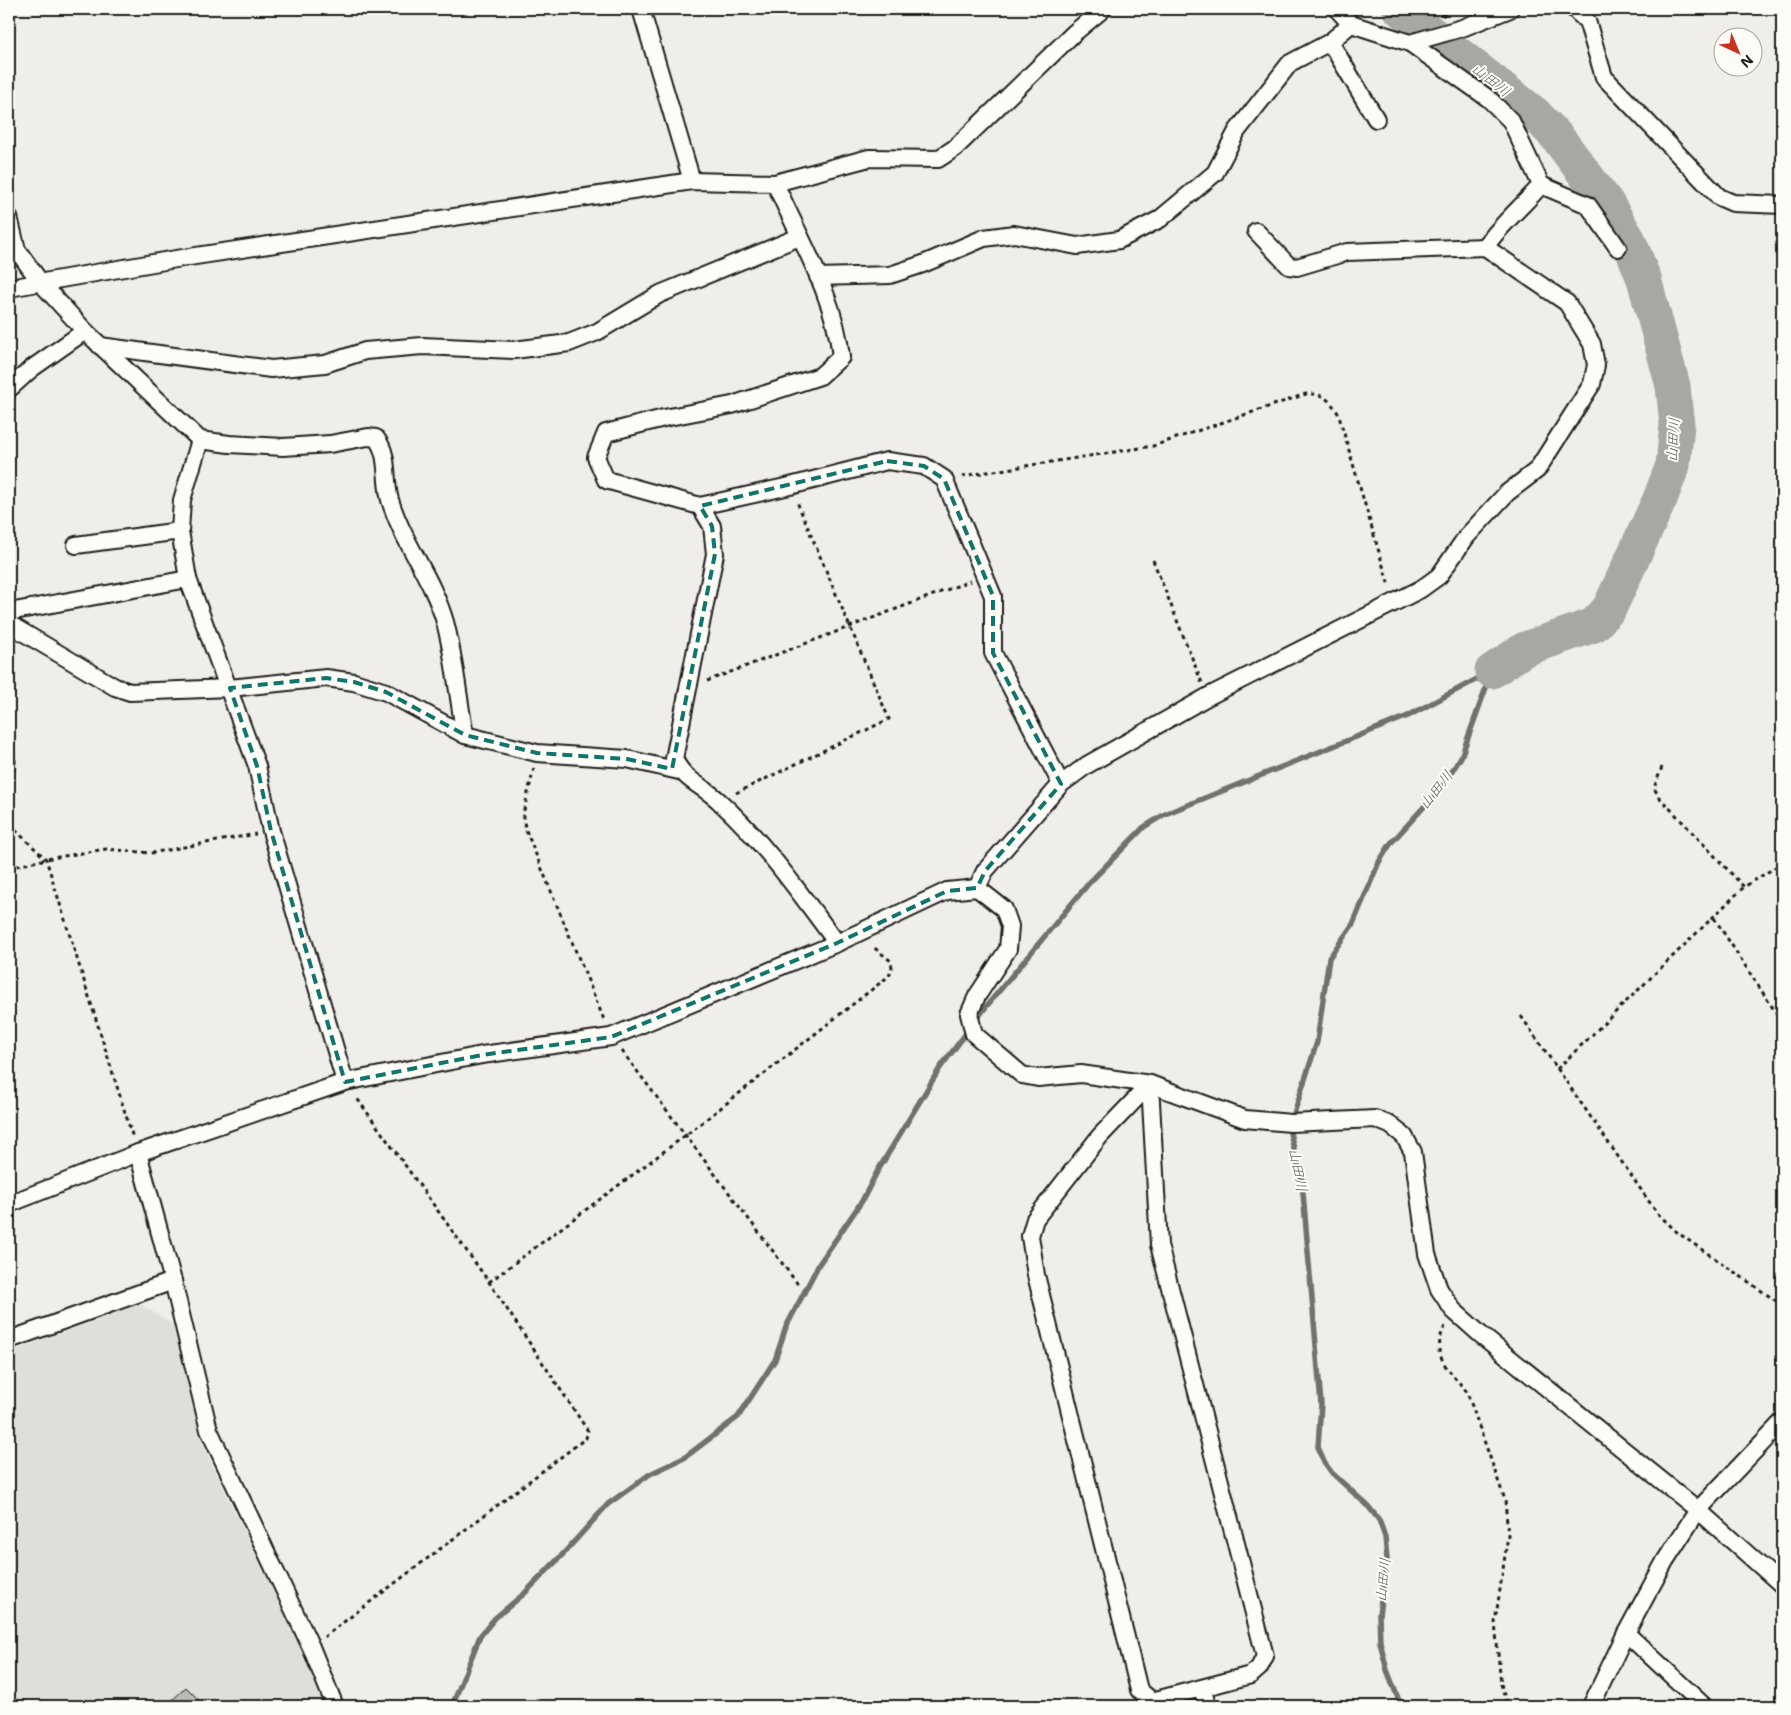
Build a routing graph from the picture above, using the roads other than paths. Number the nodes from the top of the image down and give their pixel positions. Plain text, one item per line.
1 (642, 9) edge
2 (1103, 9) edge
3 (1337, 9) edge
4 (1510, 9) edge
5 (1574, 9) edge
6 (1352, 24) junction
7 (1330, 42) junction
8 (1411, 43) junction
9 (1376, 119) dead end
10 (692, 181) junction
11 (775, 183) junction
12 (1542, 185) junction
13 (1782, 204) edge
14 (9, 217) edge
15 (1256, 231) dead end
16 (799, 238) junction
17 (1485, 248) junction
18 (1618, 248) dead end
19 (818, 277) junction
20 (41, 283) junction
21 (9, 288) edge
22 (85, 331) junction
23 (100, 346) junction
24 (9, 389) edge
25 (200, 440) junction
26 (700, 506) junction
27 (180, 531) junction
28 (76, 545) dead end
29 (188, 579) junction
30 (9, 612) edge
31 (9, 624) edge
32 (230, 688) junction
33 (465, 735) junction
34 (679, 771) junction
35 (1061, 784) junction
36 (977, 888) junction
37 (837, 943) junction
38 (345, 1082) junction
39 (1150, 1084) junction
40 (138, 1153) junction
41 (9, 1204) edge
42 (173, 1281) junction
43 (9, 1340) edge
44 (1782, 1422) edge
45 (1698, 1510) junction
46 (1782, 1586) edge
47 (1626, 1633) junction
48 (1203, 1689) junction
49 (335, 1706) edge
50 (1207, 1706) edge
51 (1591, 1706) edge
52 (1704, 1706) edge

1 - 10 street
2 - 11 street
3 - 6 street
4 - 8 street
5 - 13 street
6 - 7 street
6 - 8 street
7 - 9 street
7 - 19 street
8 - 12 street
10 - 11 street
10 - 20 street
11 - 16 street
12 - 17 street
12 - 18 street
14 - 20 street
15 - 17 street
16 - 19 street
16 - 23 street
17 - 35 street
19 - 26 street
20 - 21 street
20 - 22 street
22 - 23 street
22 - 24 street
23 - 25 street
25 - 27 street
25 - 33 street
26 - 34 street
26 - 35 street
27 - 28 street
27 - 29 street
29 - 30 street
29 - 32 street
31 - 32 street
32 - 33 street
32 - 38 street
33 - 34 street
34 - 37 street
35 - 36 street
36 - 37 street
36 - 39 street
37 - 38 street
38 - 40 street
39 - 45 street
39 - 48 street
39 - 48 street
40 - 41 street
40 - 42 street
42 - 43 street
42 - 49 street
44 - 45 street
45 - 46 street
45 - 47 street
47 - 51 street
47 - 52 street
48 - 50 street

